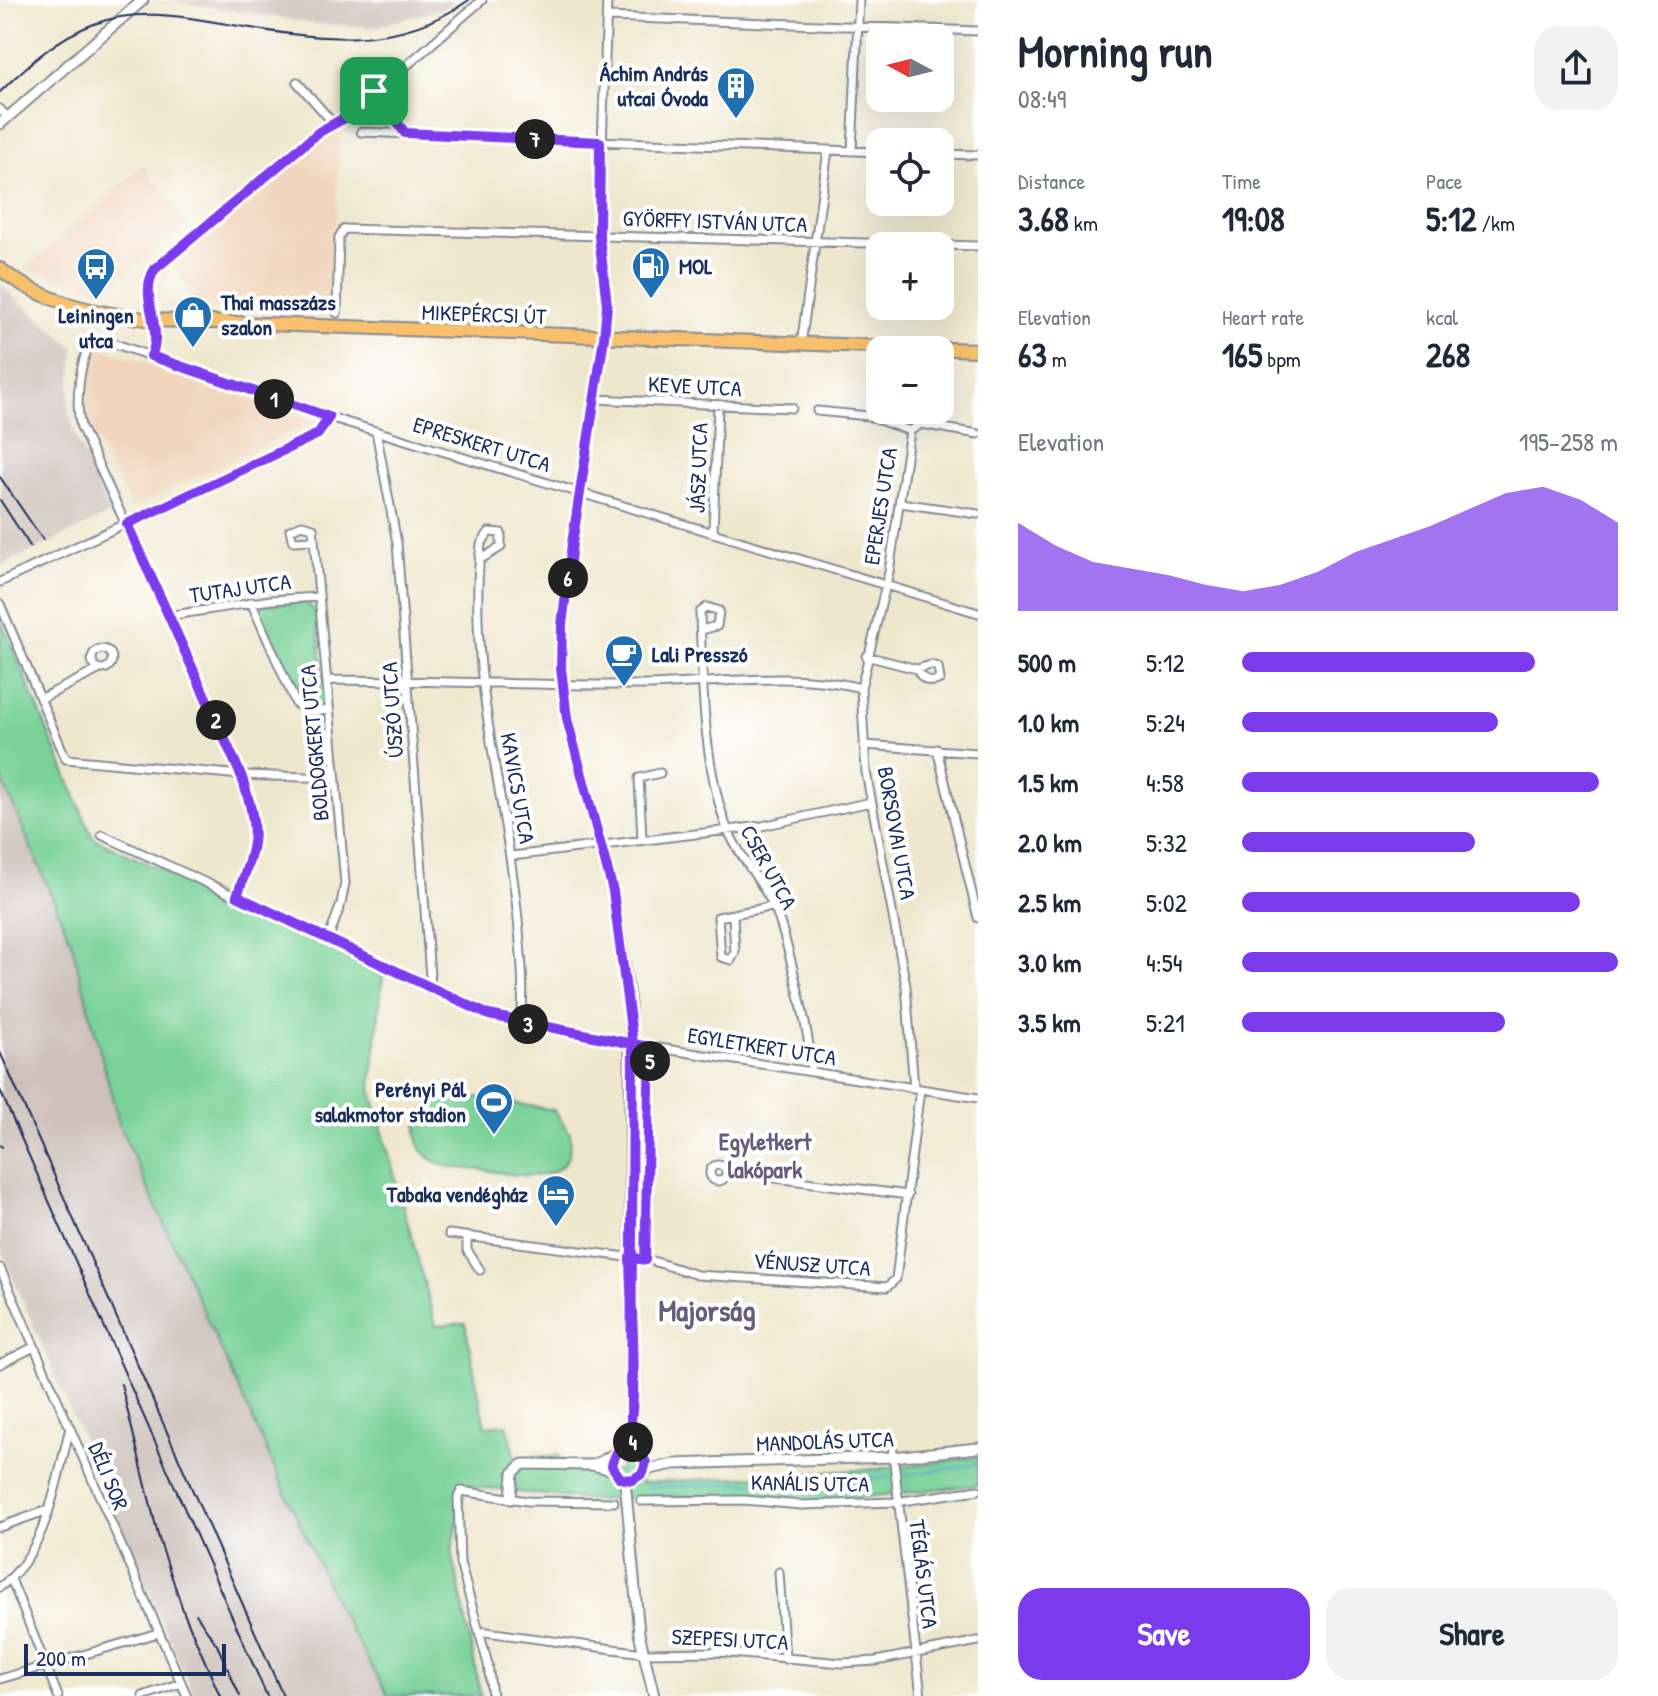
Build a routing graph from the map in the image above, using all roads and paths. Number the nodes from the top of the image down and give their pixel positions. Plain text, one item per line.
1 (143, 0) edge
2 (482, 0) edge
3 (607, 0) edge
4 (859, 0) edge
5 (607, 17) junction
6 (858, 26) junction
7 (978, 31) edge
8 (297, 82) dead end
9 (374, 91) junction
10 (2, 116) edge
11 (334, 124) junction
12 (361, 132) dead end
13 (405, 133) junction
14 (600, 142) junction
15 (828, 150) junction
16 (852, 151) junction
17 (866, 152) edge
18 (954, 154) edge
19 (978, 155) edge
20 (599, 236) junction
21 (817, 242) junction
22 (978, 246) edge
23 (0, 269) edge
24 (337, 313) dead end
25 (154, 320) junction
26 (604, 338) junction
27 (801, 345) junction
28 (978, 350) edge
29 (151, 356) junction
30 (595, 399) junction
31 (718, 406) junction
32 (792, 408) dead end
33 (817, 411) dead end
34 (329, 417) junction
35 (376, 431) junction
36 (910, 431) junction
37 (978, 434) edge
38 (582, 492) junction
39 (900, 503) junction
40 (978, 514) edge
41 (127, 524) junction
42 (713, 531) junction
43 (314, 540) dead end
44 (481, 559) dead end
45 (0, 582) edge
46 (885, 585) junction
47 (318, 597) junction
48 (251, 602) junction
49 (0, 604) edge
50 (978, 613) edge
51 (167, 616) junction
52 (701, 630) dead end
53 (866, 656) junction
54 (100, 669) dead end
55 (917, 669) dead end
56 (327, 680) junction
57 (408, 680) junction
58 (480, 681) junction
59 (703, 684) junction
60 (562, 686) junction
61 (861, 688) junction
62 (40, 699) junction
63 (329, 710) junction
64 (864, 745) junction
65 (937, 749) junction
66 (978, 753) edge
67 (660, 773) dead end
68 (241, 775) junction
69 (336, 778) junction
70 (871, 802) junction
71 (727, 831) junction
72 (102, 835) dead end
73 (642, 839) junction
74 (603, 843) junction
75 (512, 856) junction
76 (237, 896) junction
77 (774, 906) junction
78 (733, 916) dead end
79 (978, 918) edge
80 (328, 940) junction
81 (431, 989) junction
82 (521, 1023) junction
83 (633, 1044) junction
84 (650, 1047) junction
85 (811, 1072) junction
86 (917, 1089) junction
87 (978, 1098) edge
88 (727, 1172) dead end
89 (908, 1195) junction
90 (449, 1234) dead end
91 (467, 1237) junction
92 (630, 1257) junction
93 (645, 1260) junction
94 (0, 1268) edge
95 (480, 1270) dead end
96 (34, 1347) junction
97 (0, 1364) edge
98 (631, 1420) junction
99 (70, 1428) junction
100 (891, 1436) dead end
101 (624, 1448) junction
102 (978, 1448) edge
103 (639, 1452) junction
104 (614, 1457) junction
105 (892, 1457) junction
106 (674, 1464) junction
107 (592, 1465) junction
108 (614, 1470) junction
109 (641, 1474) junction
110 (625, 1480) junction
111 (978, 1490) edge
112 (511, 1499) junction
113 (641, 1501) dead end
114 (614, 1502) dead end
115 (896, 1502) junction
116 (628, 1509) junction
117 (48, 1510) junction
118 (0, 1527) edge
119 (779, 1572) dead end
120 (11, 1579) junction
121 (0, 1587) edge
122 (479, 1631) junction
123 (158, 1633) junction
124 (978, 1641) edge
125 (643, 1653) junction
126 (916, 1654) junction
127 (785, 1659) junction
128 (46, 1665) junction
129 (0, 1679) edge
130 (181, 1683) junction
131 (58, 1696) edge
132 (143, 1696) edge
133 (187, 1696) edge
134 (492, 1696) edge
135 (654, 1696) edge
136 (921, 1696) edge

1 - 10 street
2 - 9 street
3 - 5 street
4 - 6 street
5 - 6 street
5 - 14 street
6 - 7 street
6 - 16 street
8 - 11 street
9 - 11 street
9 - 13 street
11 - 25 street
12 - 13 street
13 - 14 street
14 - 15 street
14 - 20 street
15 - 16 street
15 - 21 street
16 - 17 street
18 - 19 street
20 - 21 street, GYÖRFFY ISTVÁN UTCA
20 - 24 street, GYÖRFFY ISTVÁN UTCA
20 - 26 street
21 - 22 street, GYÖRFFY ISTVÁN UTCA
21 - 27 street
23 - 25 main road, MIKEPÉRCSI ÚT
25 - 26 main road, MIKEPÉRCSI ÚT
25 - 29 street
26 - 27 main road, MIKEPÉRCSI ÚT
26 - 30 street
27 - 28 main road, MIKEPÉRCSI ÚT
29 - 34 street, EPRESKERT UTCA
29 - 41 street, EPRESKERT UTCA
30 - 31 street, KEVE UTCA
30 - 38 street
31 - 32 street, KEVE UTCA
31 - 42 street, JÁSZ UTCA
33 - 36 street
34 - 35 street, EPRESKERT UTCA
34 - 41 street
35 - 38 street, EPRESKERT UTCA
35 - 57 street, ÚSZÓ UTCA
36 - 37 street
36 - 39 street, EPERJES UTCA
38 - 42 street, EPRESKERT UTCA
38 - 60 street
39 - 40 street
39 - 46 street, EPERJES UTCA
41 - 45 street
41 - 51 street
42 - 46 street, EPRESKERT UTCA
43 - 47 street, BOLDOGKERT UTCA
44 - 58 street, KAVICS UTCA
46 - 50 street, EPRESKERT UTCA
46 - 53 street, BORSOVAI UTCA
47 - 48 street, TUTAJ UTCA
47 - 56 street, BOLDOGKERT UTCA
48 - 51 street, TUTAJ UTCA
48 - 63 street
49 - 62 street
51 - 68 street
52 - 59 street, CSER UTCA
53 - 55 street
53 - 61 street, BORSOVAI UTCA
54 - 62 street
56 - 57 street
56 - 63 street, BOLDOGKERT UTCA
57 - 58 street
57 - 81 street, ÚSZÓ UTCA
58 - 60 street
58 - 75 street, KAVICS UTCA
59 - 60 street
59 - 61 street
59 - 71 street, CSER UTCA
60 - 74 street
61 - 64 street, BORSOVAI UTCA
62 - 68 street
63 - 69 street, BOLDOGKERT UTCA
64 - 65 street
64 - 70 street, BORSOVAI UTCA
65 - 66 street
65 - 79 street
67 - 73 street
68 - 69 street
68 - 76 street
69 - 80 street, BOLDOGKERT UTCA
70 - 71 street
70 - 86 street, BORSOVAI UTCA
71 - 73 street
71 - 77 street, CSER UTCA
72 - 76 street, EGYLETKERT UTCA
73 - 74 street
74 - 75 street
74 - 83 street
75 - 82 street, KAVICS UTCA
76 - 80 street, EGYLETKERT UTCA
77 - 78 street
77 - 85 street, CSER UTCA
80 - 81 street, EGYLETKERT UTCA
81 - 82 street, EGYLETKERT UTCA
82 - 83 street, EGYLETKERT UTCA
83 - 84 street, EGYLETKERT UTCA
83 - 92 street
84 - 85 street, EGYLETKERT UTCA
84 - 93 street
85 - 86 street, EGYLETKERT UTCA
86 - 87 street, EGYLETKERT UTCA
86 - 89 street, VÉNUSZ UTCA
88 - 89 street
89 - 93 street, VÉNUSZ UTCA
90 - 91 street, VÉNUSZ UTCA
91 - 92 street, VÉNUSZ UTCA
91 - 95 street
92 - 93 street, VÉNUSZ UTCA
92 - 98 street
94 - 96 street, DÉLI SOR
96 - 97 street
96 - 99 street, DÉLI SOR
98 - 101 street
98 - 103 street
99 - 117 street
99 - 123 street, DÉLI SOR
100 - 105 street, TÉGLÁS UTCA
101 - 103 street
101 - 104 street
102 - 105 street, MANDOLÁS UTCA
103 - 106 street, MANDOLÁS UTCA
103 - 109 street
104 - 107 street
104 - 108 street
105 - 106 street, MANDOLÁS UTCA
105 - 115 street, TÉGLÁS UTCA
106 - 109 street, MANDOLÁS UTCA
107 - 108 street
107 - 112 street
108 - 110 street
109 - 110 street
109 - 116 street
110 - 116 street
111 - 115 street, KANÁLIS UTCA
112 - 114 street
112 - 122 street
113 - 115 street, KANÁLIS UTCA
115 - 126 street, TÉGLÁS UTCA
116 - 125 street
117 - 118 street
117 - 120 street
119 - 127 street
120 - 121 street
120 - 128 street
122 - 125 street, SZEPESI UTCA
122 - 134 street
123 - 128 street
123 - 130 street, DÉLI SOR
124 - 126 street, SZEPESI UTCA
125 - 127 street, SZEPESI UTCA
125 - 135 street
126 - 127 street, SZEPESI UTCA
126 - 136 street, TÉGLÁS UTCA
128 - 129 street
128 - 131 street
130 - 132 street
130 - 133 street, DÉLI SOR

